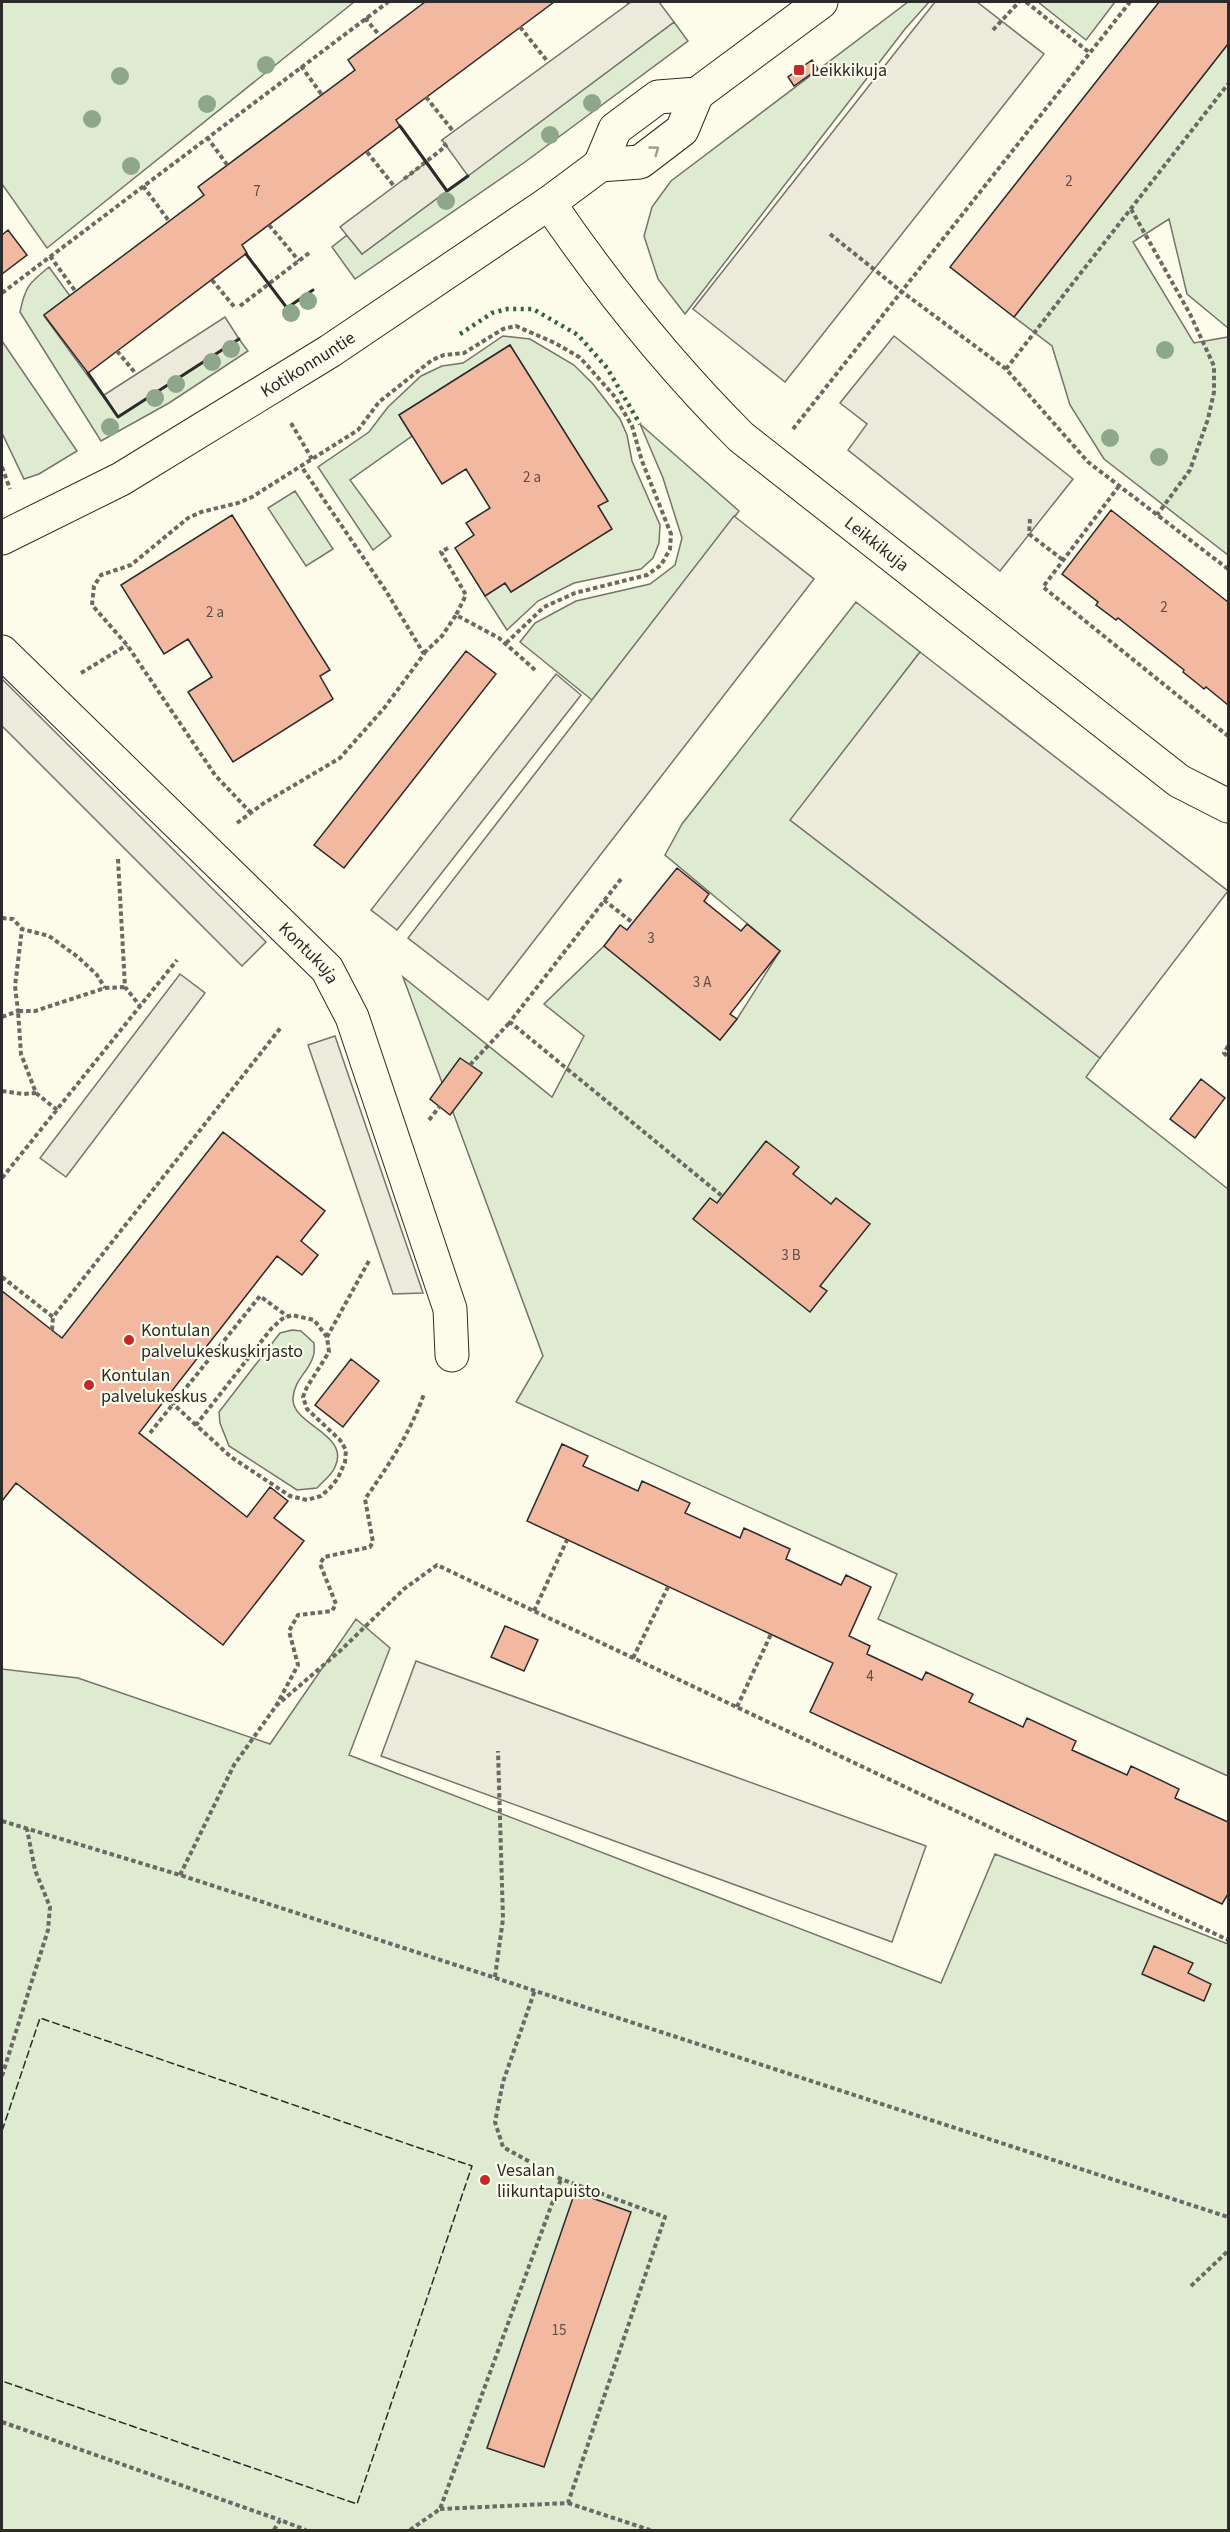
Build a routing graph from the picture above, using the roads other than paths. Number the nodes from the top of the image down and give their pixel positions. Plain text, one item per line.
1 (821, 2) edge
2 (549, 203) junction
3 (2, 538) edge
4 (2, 652) edge
5 (1228, 807) edge
6 (452, 1355) dead end

1 - 2 street, Kotikonnuntie
2 - 3 street, Kotikonnuntie
2 - 5 street, Leikkikuja
4 - 6 street, Kontukuja

